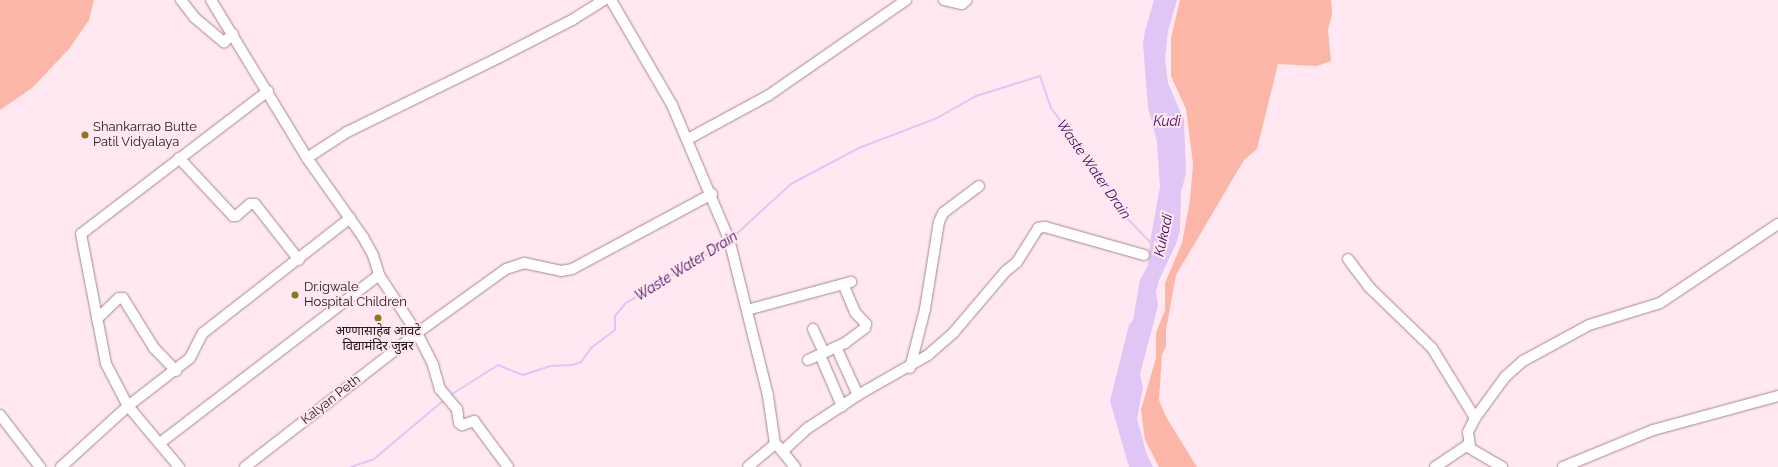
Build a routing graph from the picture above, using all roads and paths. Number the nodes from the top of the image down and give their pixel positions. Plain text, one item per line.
1 (181, 0) edge
2 (211, 0) edge
3 (604, 0) edge
4 (611, 0) edge
5 (906, 0) edge
6 (944, 0) edge
7 (967, 0) edge
8 (233, 34) junction
9 (268, 91) junction
10 (688, 139) junction
11 (179, 158) junction
12 (307, 158) junction
13 (979, 186) dead end
14 (712, 194) junction
15 (350, 218) junction
16 (1778, 224) edge
17 (1144, 255) dead end
18 (1348, 259) dead end
19 (299, 260) junction
20 (379, 275) junction
21 (747, 310) junction
22 (97, 319) junction
23 (813, 329) dead end
24 (417, 333) junction
25 (836, 347) junction
26 (822, 354) junction
27 (808, 360) dead end
28 (910, 368) junction
29 (176, 371) junction
30 (858, 395) junction
31 (1778, 396) edge
32 (128, 406) junction
33 (842, 406) junction
34 (0, 415) edge
35 (1475, 418) junction
36 (160, 443) junction
37 (775, 444) junction
38 (1470, 446) junction
39 (784, 450) junction
40 (504, 466) edge
41 (40, 467) edge
42 (61, 467) edge
43 (179, 467) edge
44 (245, 467) edge
45 (748, 467) edge
46 (795, 467) edge
47 (1435, 467) edge
48 (1502, 467) edge
49 (1563, 467) edge

1 - 8 street
2 - 8 street
3 - 12 street
4 - 10 street
5 - 10 street
6 - 7 street
8 - 9 street
9 - 11 street
9 - 12 street
10 - 14 street
11 - 19 street
11 - 22 street
12 - 15 street
13 - 28 street
14 - 21 street
14 - 24 street, Kalyan Peth
15 - 19 street
15 - 20 street
16 - 35 street
17 - 28 street
18 - 35 street
19 - 29 street
20 - 24 street
20 - 36 street
21 - 25 street
21 - 37 street
22 - 29 street
22 - 32 street
23 - 26 street
24 - 40 street
24 - 44 street, Kalyan Peth
25 - 26 street
25 - 30 street
26 - 27 street
26 - 33 street
28 - 30 street
29 - 32 street
30 - 33 street
31 - 49 street
32 - 36 street
32 - 42 street
33 - 39 street
34 - 41 street
35 - 38 street
36 - 43 street
37 - 39 street
37 - 45 street
38 - 47 street
38 - 48 street
39 - 46 street

